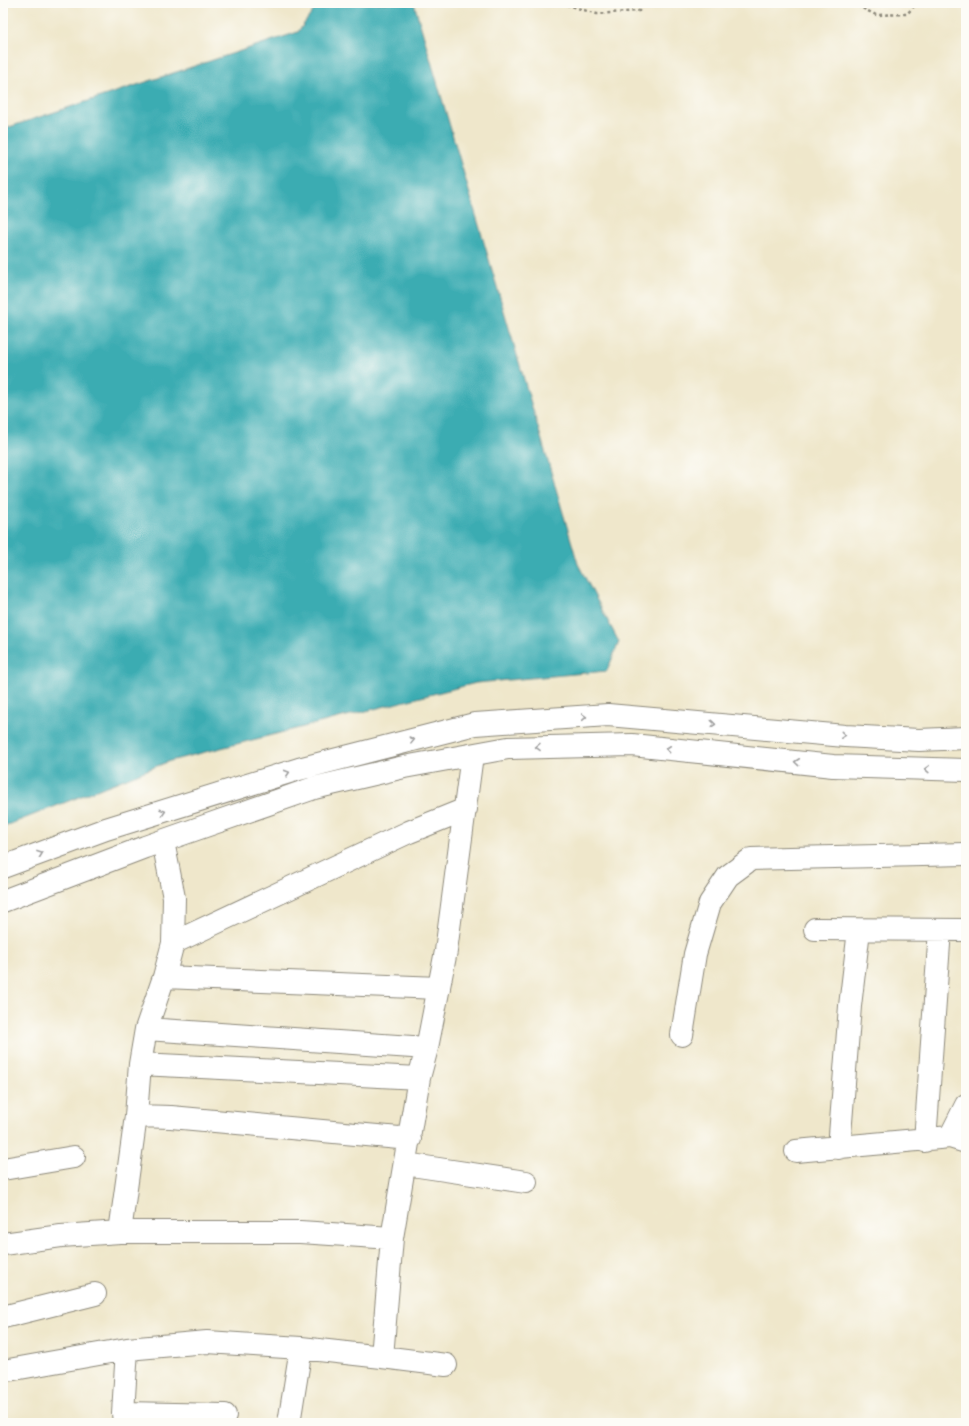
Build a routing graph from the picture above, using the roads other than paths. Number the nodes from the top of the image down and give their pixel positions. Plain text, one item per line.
1 (966, 738) edge
2 (472, 755) junction
3 (966, 770) edge
4 (466, 809) junction
5 (163, 841) junction
6 (966, 854) edge
7 (3, 867) edge
8 (3, 901) edge
9 (816, 929) dead end
10 (859, 930) junction
11 (940, 930) junction
12 (966, 930) edge
13 (173, 943) junction
14 (164, 977) junction
15 (439, 988) junction
16 (146, 1029) junction
17 (682, 1035) dead end
18 (427, 1048) junction
19 (140, 1064) junction
20 (419, 1078) junction
21 (966, 1104) edge
22 (136, 1116) junction
23 (410, 1139) junction
24 (958, 1140) edge
25 (925, 1141) junction
26 (840, 1148) junction
27 (796, 1151) dead end
28 (74, 1157) dead end
29 (405, 1164) junction
30 (3, 1169) edge
31 (526, 1182) dead end
32 (120, 1232) junction
33 (392, 1238) junction
34 (3, 1244) edge
35 (95, 1294) dead end
36 (3, 1317) edge
37 (301, 1348) junction
38 (127, 1349) junction
39 (382, 1357) junction
40 (446, 1365) dead end
41 (3, 1371) edge
42 (225, 1415) dead end
43 (123, 1418) edge
44 (289, 1423) edge

7 -> 1 street
3 -> 2 street
2 - 4 street
2 - 5 street
4 - 13 street
4 - 15 street
5 - 8 street
5 - 13 street
6 - 17 street
9 - 10 street
10 - 11 street
10 - 26 street
11 - 12 street
11 - 25 street
13 - 14 street
14 - 15 street
14 - 16 street
15 - 18 street
16 - 18 street
16 - 19 street
18 - 20 street
19 - 20 street
19 - 22 street
20 - 23 street
21 - 24 street
22 - 23 street
22 - 32 street
23 - 29 street
24 - 25 street
25 - 26 street
26 - 27 street
28 - 30 street
29 - 31 street
29 - 33 street
32 - 33 street
32 - 34 street
33 - 39 street
35 - 36 street
37 - 38 street
37 - 39 street
37 - 44 street
38 - 41 street
38 - 43 street
39 - 40 street
42 - 43 street

